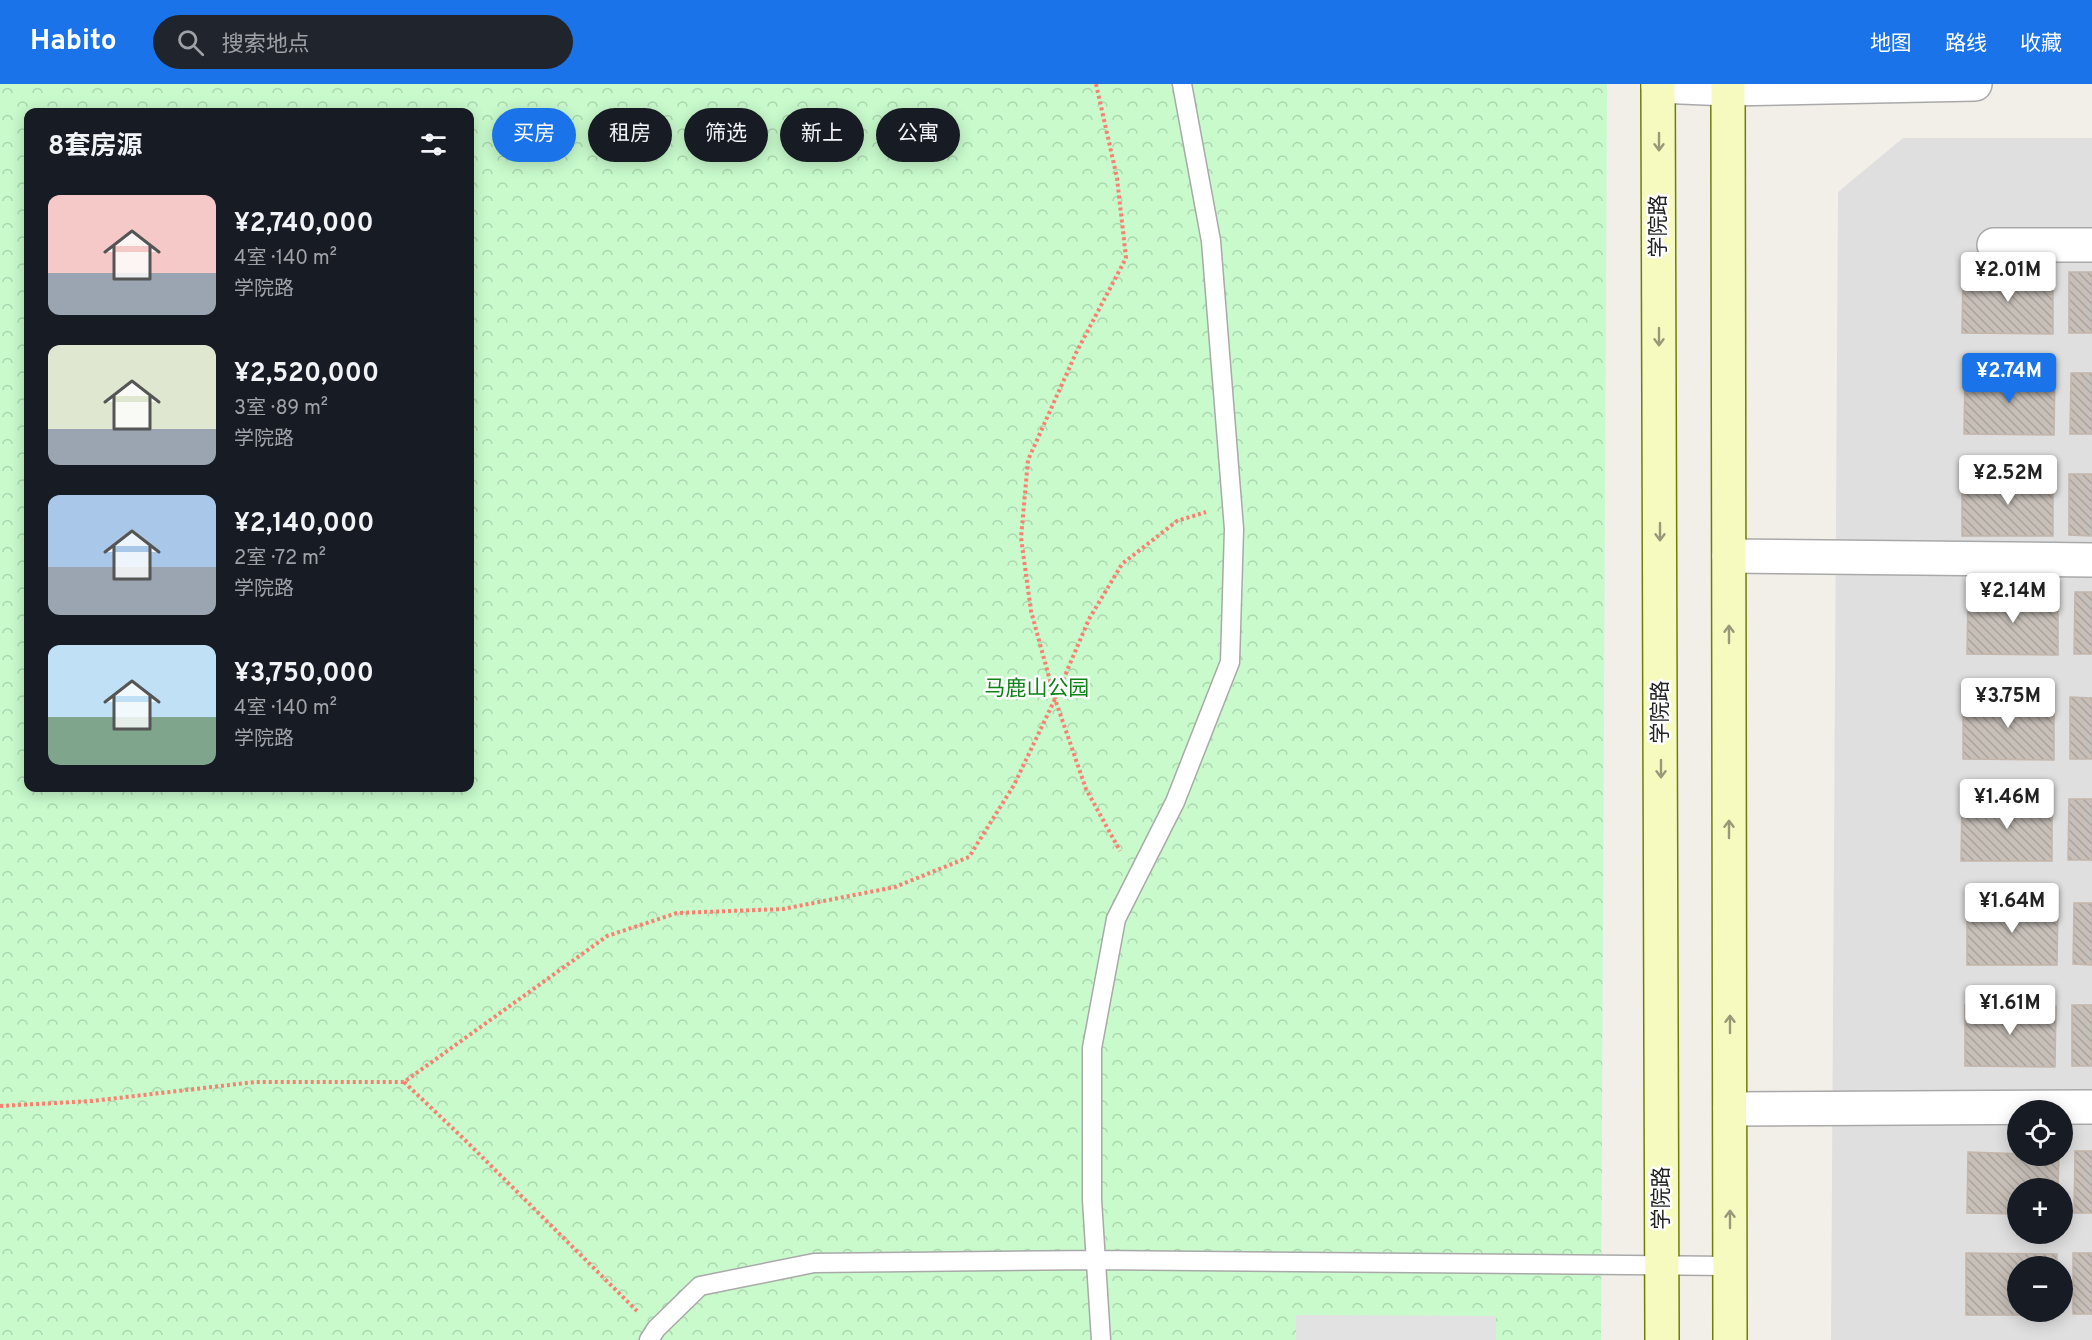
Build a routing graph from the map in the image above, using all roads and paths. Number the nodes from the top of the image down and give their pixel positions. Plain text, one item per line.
1 (1096, 84) edge
2 (1182, 84) edge
3 (1974, 84) edge
4 (1659, 85) edge
5 (1728, 86) edge
6 (1994, 245) dead end
7 (2092, 245) edge
8 (1232, 504) junction
9 (1729, 556) junction
10 (2092, 560) edge
11 (1055, 699) junction
12 (1136, 881) junction
13 (404, 1082) junction
14 (0, 1106) edge
15 (2092, 1107) edge
16 (1730, 1109) junction
17 (1096, 1260) junction
18 (1662, 1265) junction
19 (1730, 1266) junction
20 (652, 1335) edge
21 (1101, 1340) edge
22 (1662, 1340) edge
23 (1730, 1340) edge

1 - 11 path
2 - 8 lane
3 - 5 street
4 - 5 street
4 -> 18 main road, 学院路
5 - 9 main road
6 - 7 street
8 - 11 path
8 - 12 lane
9 - 10 street
16 -> 9 main road
11 - 12 path
11 - 13 path
12 - 17 lane
13 - 14 path
13 - 20 path
15 - 16 street
19 -> 16 main road
17 - 18 lane
17 - 20 lane
17 - 21 lane
18 - 19 lane
18 - 22 main road, 学院路
19 - 23 main road

